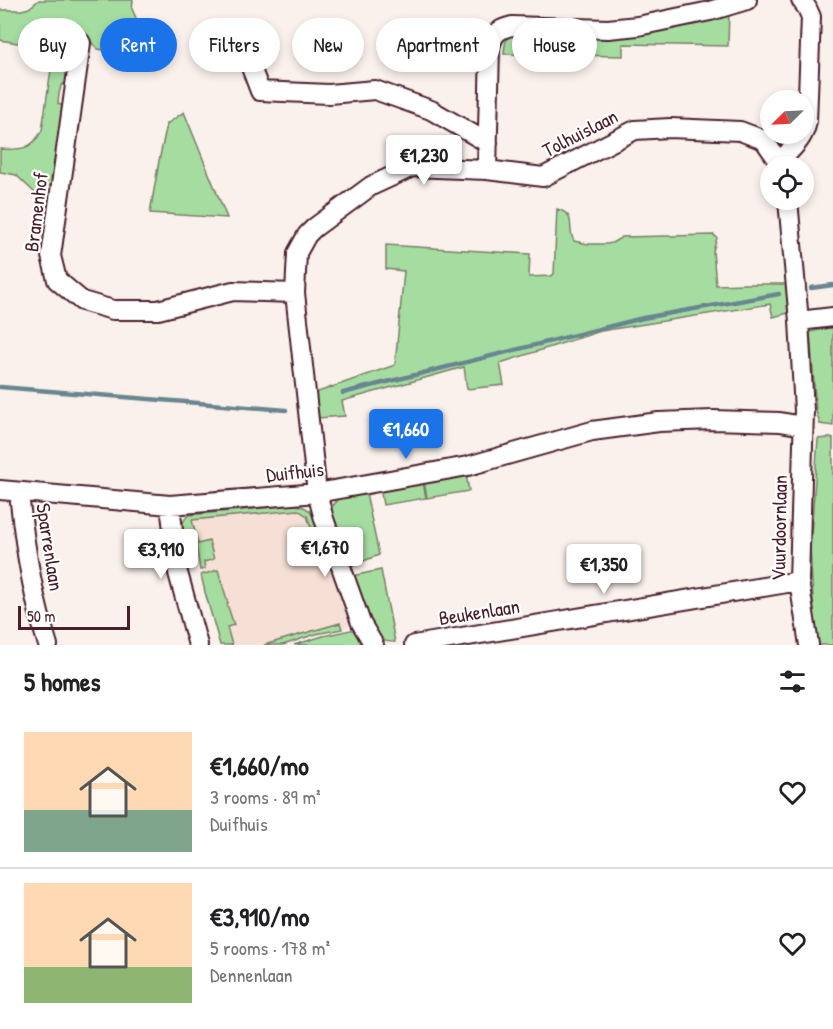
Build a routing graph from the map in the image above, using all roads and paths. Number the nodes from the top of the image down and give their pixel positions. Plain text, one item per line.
1 (747, 0) edge
2 (801, 0) edge
3 (77, 72) edge
4 (252, 72) edge
5 (488, 143) junction
6 (775, 156) edge
7 (787, 156) edge
8 (487, 170) junction
9 (789, 210) edge
10 (296, 293) junction
11 (833, 317) edge
12 (799, 321) junction
13 (804, 419) junction
14 (0, 490) edge
15 (19, 492) junction
16 (317, 493) junction
17 (170, 506) junction
18 (799, 581) junction
19 (48, 645) edge
20 (198, 645) edge
21 (374, 645) edge
22 (414, 645) edge
23 (809, 645) edge

1 - 5 street
2 - 7 street
3 - 10 street, Bramenhof
4 - 5 street
5 - 8 street
6 - 8 street, Tolhuislaan
8 - 10 street, Tolhuislaan
9 - 12 street
10 - 16 street, Tolhuislaan
11 - 12 street
12 - 13 street
13 - 16 street, Duifhuis
13 - 18 street, Vuurdoornlaan
14 - 15 street, Duifhuis
15 - 17 street, Duifhuis
15 - 19 street, Sparrenlaan
16 - 17 street, Duifhuis
16 - 21 street, Tolhuislaan
17 - 20 street
18 - 22 street, Beukenlaan
18 - 23 street, Vuurdoornlaan

